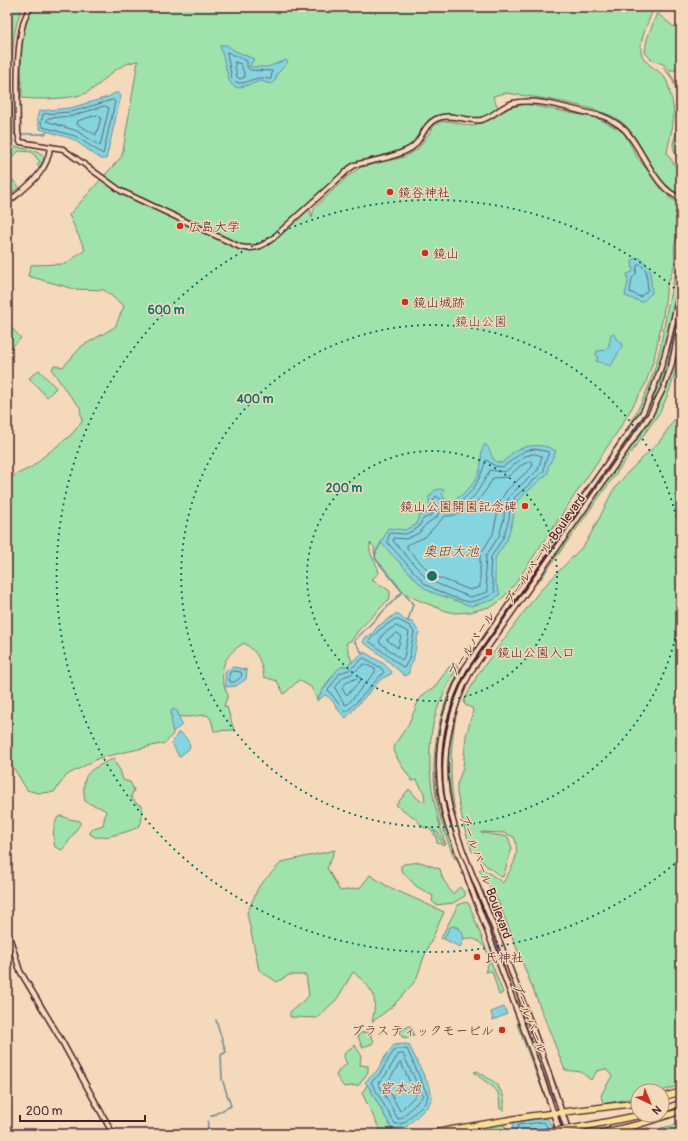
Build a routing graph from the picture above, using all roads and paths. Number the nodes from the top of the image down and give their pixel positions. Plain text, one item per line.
1 (32, 7) edge
2 (50, 147) junction
3 (681, 198) edge
4 (7, 203) edge
5 (681, 285) edge
6 (681, 318) edge
7 (7, 929) edge
8 (681, 1092) edge
9 (670, 1095) edge
10 (681, 1103) edge
11 (630, 1104) edge
12 (670, 1107) edge
13 (681, 1110) edge
14 (554, 1114) junction
15 (562, 1114) junction
16 (630, 1117) edge
17 (113, 1134) edge
18 (426, 1134) edge
19 (528, 1134) edge
20 (560, 1134) edge
21 (569, 1134) edge
22 (597, 1134) edge

1 - 2 street
2 - 3 street
2 - 4 street
5 - 14 street, ブールバール
6 - 15 street, ブールバール Boulevard
7 - 17 street
8 - 9 highway
10 - 12 highway
11 - 15 highway
13 - 22 highway
14 - 15 highway
14 - 18 highway
14 - 20 main road
15 - 21 main road
16 - 19 highway, bridge

